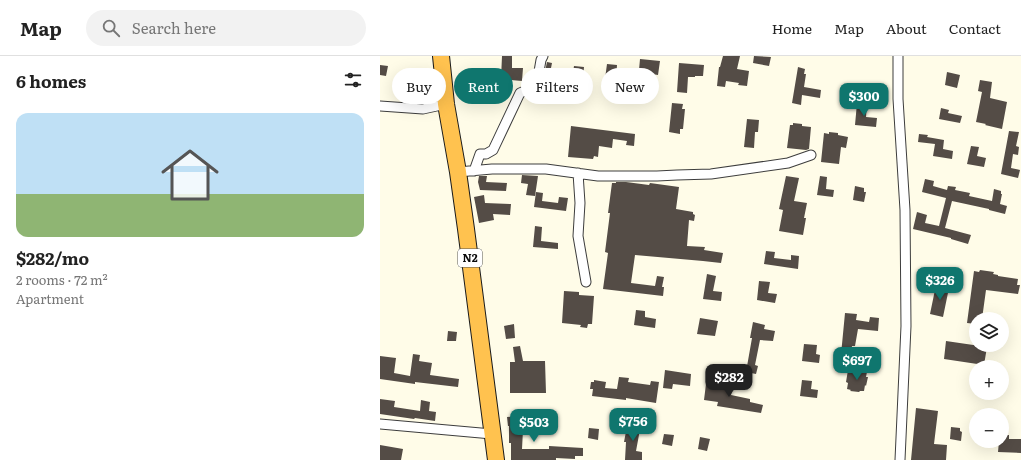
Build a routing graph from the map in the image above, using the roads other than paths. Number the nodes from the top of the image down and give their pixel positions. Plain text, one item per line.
1 (441, 56) edge
2 (543, 56) edge
3 (898, 56) edge
4 (442, 68) edge
5 (446, 104) joint
6 (380, 106) edge
7 (811, 155) dead end
8 (466, 172) junction
9 (578, 173) junction
10 (586, 282) dead end
11 (380, 424) edge
12 (492, 434) junction
13 (496, 460) edge
14 (900, 460) edge

1 - 4 highway, N2
2 - 8 street
3 - 14 street
5 - 6 street
5 - 8 highway, N2
7 - 9 street
8 - 9 street
8 - 12 highway, N2
9 - 10 street
11 - 12 street
12 - 13 highway, N2

